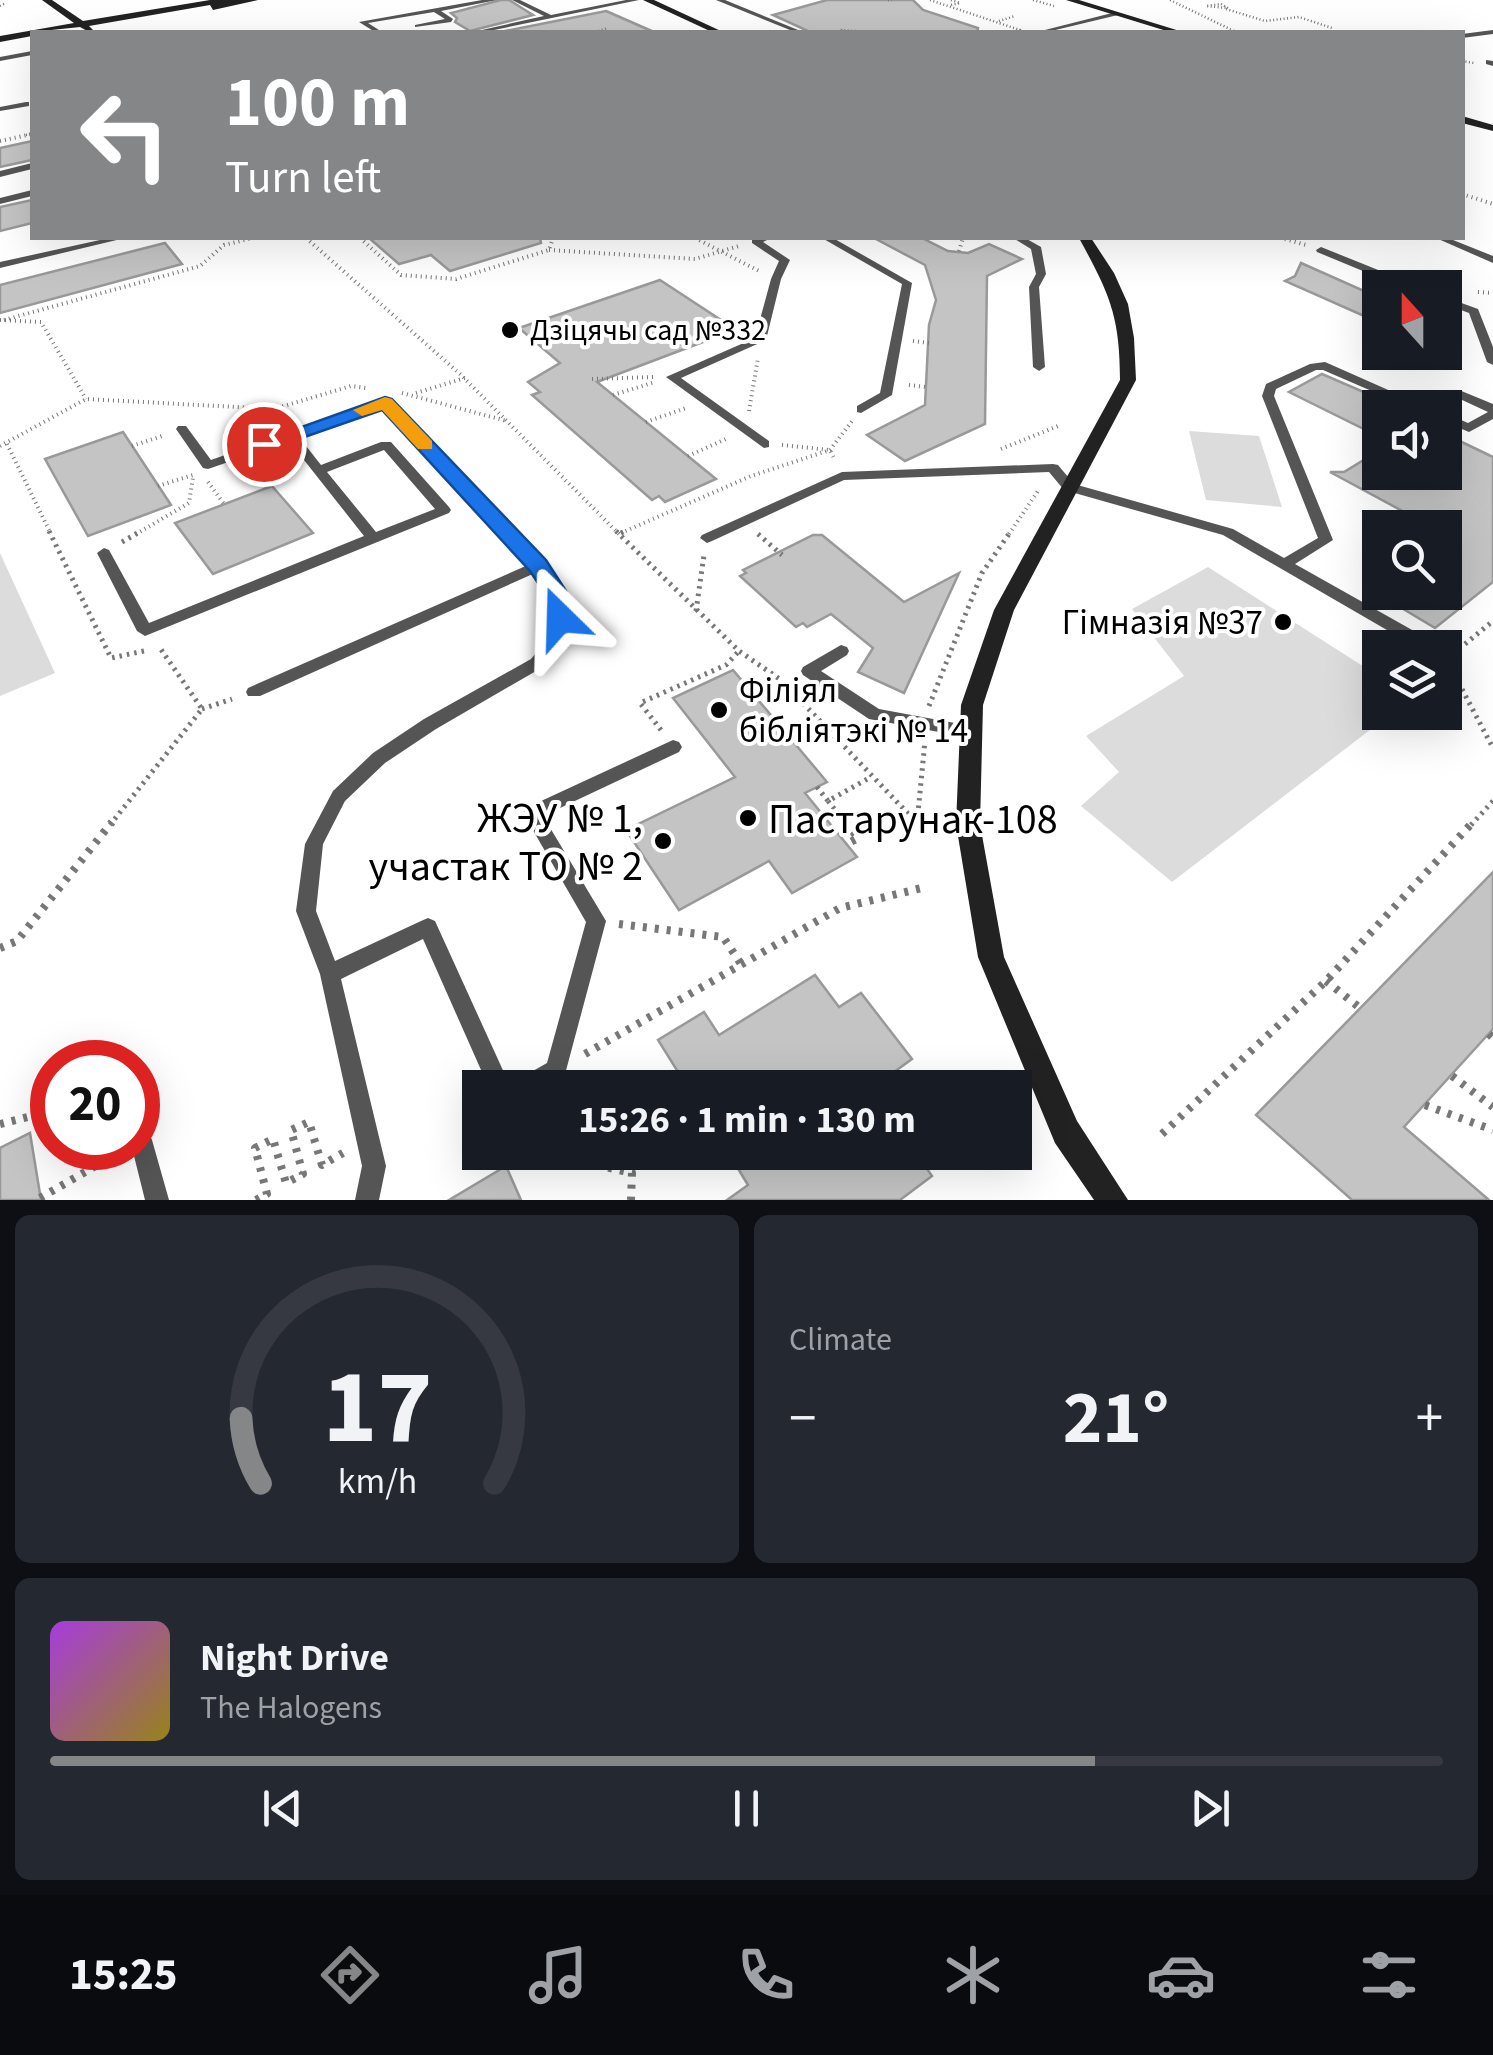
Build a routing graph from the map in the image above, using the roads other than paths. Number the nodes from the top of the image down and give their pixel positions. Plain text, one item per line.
1 (36, 0) edge
2 (46, 0) edge
3 (226, 0) edge
4 (254, 0) edge
5 (494, 0) edge
6 (515, 0) edge
7 (636, 0) edge
8 (647, 0) edge
9 (719, 0) edge
10 (1070, 0) edge
11 (437, 11) junction
12 (1116, 14) junction
13 (550, 16) junction
14 (417, 26) dead end
15 (1332, 28) road end
16 (62, 30) edge
17 (83, 30) edge
18 (376, 30) edge
19 (485, 30) edge
20 (714, 30) edge
21 (795, 30) edge
22 (1048, 30) edge
23 (1171, 30) edge
24 (1338, 30) edge
25 (1493, 32) edge
26 (30, 36) edge
27 (1465, 36) edge
28 (0, 42) edge
29 (30, 53) edge
30 (0, 59) edge
31 (26, 104) dead end
32 (0, 109) edge
33 (1465, 119) edge
34 (1493, 128) edge
35 (30, 166) edge
36 (0, 174) edge
37 (30, 194) edge
38 (0, 201) edge
39 (111, 240) edge
40 (761, 240) edge
41 (831, 240) edge
42 (1022, 240) edge
43 (1087, 240) edge
44 (1445, 240) edge
45 (1322, 250) dead end
46 (1493, 260) edge
47 (0, 265) edge
48 (1370, 270) edge
49 (1462, 306) edge
50 (1493, 362) edge
51 (1039, 367) dead end
52 (1382, 390) edge
53 (1462, 396) edge
54 (862, 410) road end
55 (1493, 412) edge
56 (1462, 425) edge
57 (182, 429) road end
58 (291, 435) junction
59 (764, 444) dead end
60 (318, 470) junction
61 (1069, 488) junction
62 (373, 538) junction
63 (707, 538) road end
64 (104, 553) road end
65 (1285, 563) junction
66 (538, 566) junction
67 (1400, 630) edge
68 (841, 651) dead end
69 (254, 692) road end
70 (972, 732) junction
71 (673, 747) road end
72 (330, 974) junction
73 (492, 1070) edge
74 (556, 1070) edge
75 (145, 1170) edge
76 (156, 1200) edge
77 (368, 1200) edge
78 (1112, 1200) edge

1 - 16 street
2 - 17 street
3 - 17 street
4 - 17 street
5 - 11 lane
6 - 13 lane
7 - 13 lane
8 - 20 street
9 - 21 lane
10 - 12 street
11 - 14 lane
11 - 18 lane
12 - 22 lane
12 - 23 street
13 - 19 lane
15 - 24 lane
16 - 17 street
25 - 27 lane
26 - 28 street
29 - 30 lane
31 - 32 lane
33 - 34 street
35 - 36 lane
37 - 38 lane
39 - 47 lane
40 - 59 lane
41 - 54 lane
42 - 51 lane
43 - 61 street
44 - 46 lane
45 - 48 lane
49 - 50 lane
52 - 65 lane
53 - 55 lane
55 - 56 lane
57 - 58 lane
58 - 60 lane
58 - 66 lane
60 - 62 lane
60 - 62 lane
61 - 63 lane
61 - 65 lane
61 - 70 street
62 - 64 lane
65 - 67 lane
66 - 69 lane
66 - 72 lane
68 - 70 lane
70 - 78 street
71 - 74 lane
72 - 73 lane
72 - 77 lane
75 - 76 lane

